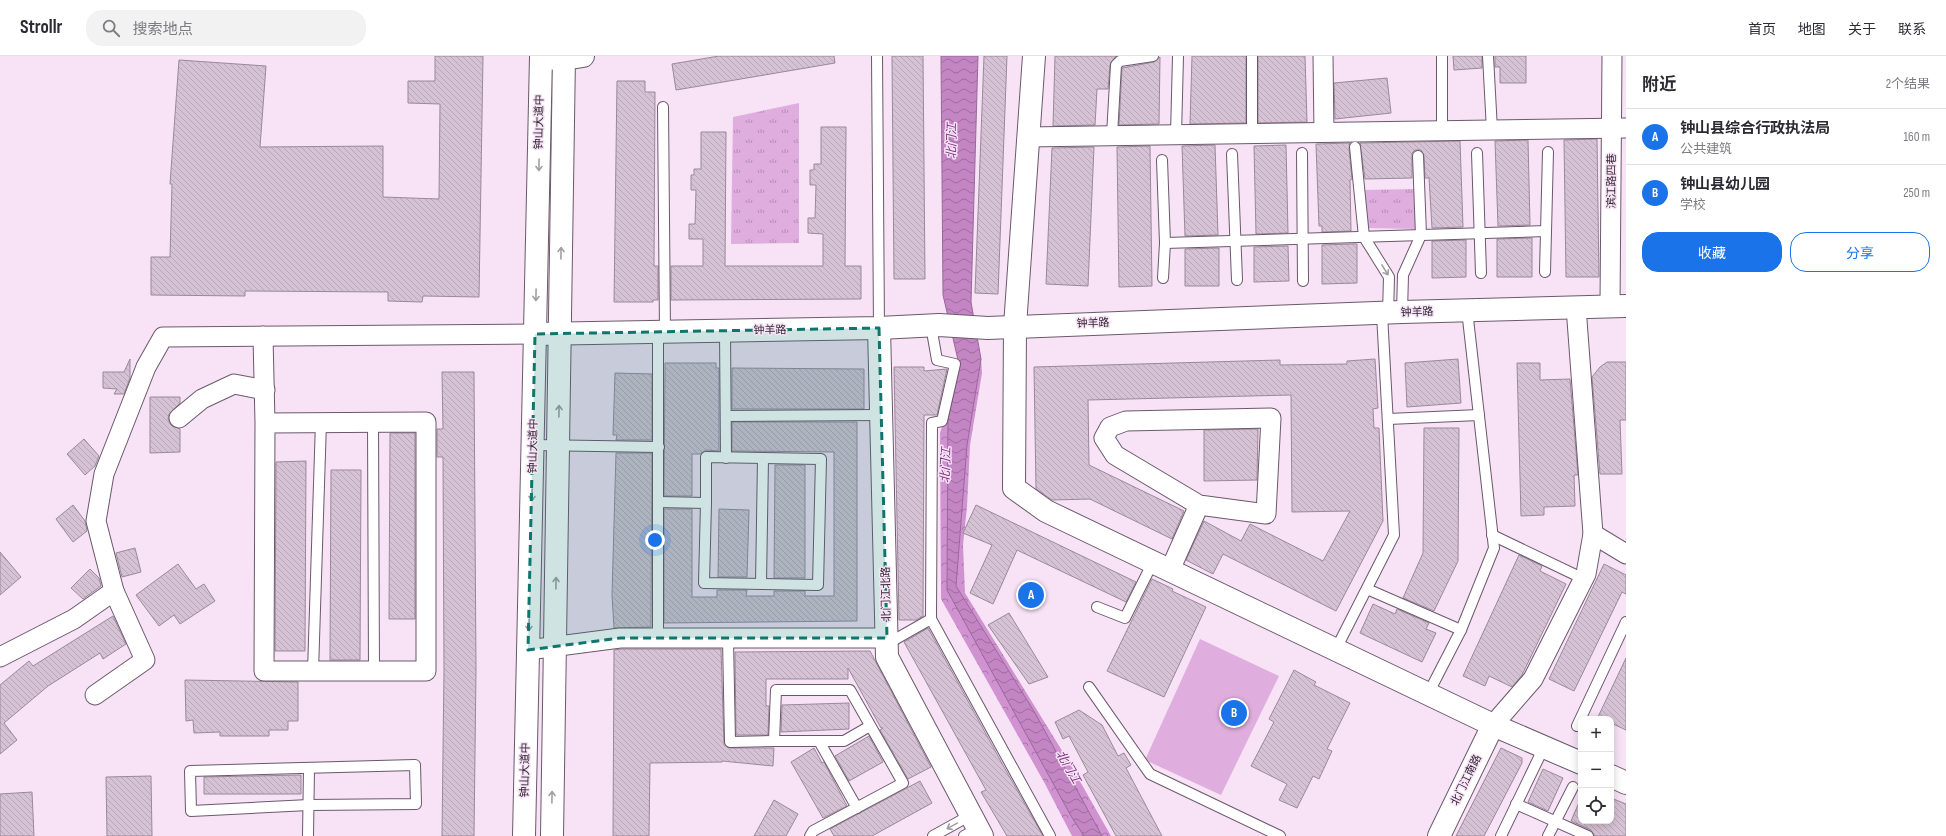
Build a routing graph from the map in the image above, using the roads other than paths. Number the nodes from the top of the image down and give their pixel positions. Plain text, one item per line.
1 (877, 56) edge
2 (1034, 56) edge
3 (1153, 56) edge
4 (1178, 56) edge
5 (1252, 56) edge
6 (1323, 56) edge
7 (1442, 56) edge
8 (1488, 56) edge
9 (1612, 56) edge
10 (539, 57) edge
11 (570, 57) edge
12 (1133, 58) edge
13 (663, 107) dead end
14 (1619, 128) edge
15 (1442, 130) junction
16 (1492, 130) junction
17 (1324, 132) junction
18 (1252, 134) junction
19 (1176, 135) junction
20 (1112, 136) junction
21 (1028, 137) junction
22 (1355, 146) dead end
23 (1548, 152) dead end
24 (1302, 153) dead end
25 (1232, 154) dead end
26 (1477, 154) dead end
27 (1418, 156) dead end
28 (1162, 160) dead end
29 (1546, 231) junction
30 (1481, 233) junction
31 (1421, 235) junction
32 (1364, 237) junction
33 (1302, 239) junction
34 (1235, 241) junction
35 (1165, 243) junction
36 (1545, 272) dead end
37 (1482, 274) dead end
38 (1163, 278) dead end
39 (1237, 280) dead end
40 (1303, 281) dead end
41 (1618, 306) edge
42 (1576, 307) junction
43 (1467, 310) junction
44 (1391, 313) junction
45 (935, 325) junction
46 (1015, 326) junction
47 (879, 328) junction
48 (725, 331) junction
49 (662, 332) junction
50 (535, 334) junction
51 (560, 334) junction
52 (263, 336) junction
53 (264, 390) junction
54 (1479, 415) junction
55 (726, 416) junction
56 (881, 416) junction
57 (179, 418) dead end
58 (1388, 419) junction
59 (321, 422) junction
60 (373, 422) junction
61 (265, 423) junction
62 (533, 445) junction
63 (559, 445) junction
64 (659, 446) junction
65 (726, 458) junction
66 (762, 458) junction
67 (658, 502) junction
68 (706, 503) junction
69 (1199, 505) junction
70 (1593, 534) junction
71 (1492, 535) junction
72 (1626, 554) edge
73 (1161, 566) junction
74 (1584, 579) junction
75 (761, 584) junction
76 (1367, 589) junction
77 (114, 591) junction
78 (1098, 606) dead end
79 (931, 619) junction
80 (1626, 622) edge
81 (1461, 630) junction
82 (658, 638) junction
83 (728, 639) junction
84 (887, 641) junction
85 (555, 647) junction
86 (528, 650) junction
87 (1336, 650) junction
88 (0, 657) edge
89 (313, 671) junction
90 (374, 671) junction
91 (1089, 687) dead end
92 (1428, 694) junction
93 (95, 695) dead end
94 (1493, 725) junction
95 (870, 726) junction
96 (1577, 726) dead end
97 (774, 741) junction
98 (818, 741) junction
99 (1544, 747) junction
100 (1578, 762) edge
101 (310, 768) junction
102 (1614, 777) edge
103 (1626, 782) edge
104 (1573, 787) dead end
105 (308, 804) junction
106 (1516, 804) junction
107 (857, 808) junction
108 (1555, 821) junction
109 (973, 829) edge
110 (1275, 835) edge
111 (308, 836) edge
112 (524, 836) edge
113 (552, 836) edge
114 (810, 836) edge
115 (933, 836) edge
116 (1050, 836) edge
117 (1439, 836) edge
118 (1501, 836) edge
119 (1548, 836) edge
120 (1588, 836) edge

1 - 47 lane
2 - 21 main road
3 - 12 lane
4 - 19 lane
5 - 18 lane
6 - 17 street
7 - 15 lane
8 - 16 lane
9 - 14 street, 滨江路四巷
10 - 11 main road
10 -> 50 main road, 钟山大道中
51 -> 11 main road
12 - 20 lane
13 - 49 lane
14 - 16 street
14 - 41 street, 滨江路四巷
15 - 16 street
15 - 17 street
17 - 18 street
18 - 19 street
19 - 20 street
20 - 21 street
21 - 46 main road
22 - 32 lane
23 - 29 lane
24 - 33 lane
25 - 34 lane
26 - 30 lane
27 - 31 lane
28 - 35 lane
29 - 30 lane
29 - 36 lane
30 - 31 lane
30 - 37 lane
31 - 32 lane
31 - 44 lane
32 - 33 lane
32 -> 44 lane
33 - 34 lane
33 - 40 lane
34 - 35 lane
34 - 39 lane
35 - 38 lane
41 - 42 main road, 钟羊路
42 - 43 main road, 钟羊路
42 - 70 street
43 - 44 main road, 钟羊路
43 - 54 lane
44 - 46 main road, 钟羊路
44 - 58 lane
45 - 46 main road, 钟羊路
45 - 47 main road, 钟羊路
45 - 79 lane
46 - 73 main road
47 - 48 main road, 钟羊路
47 - 56 main road, 北门江北路
48 - 49 main road, 钟羊路
48 - 55 lane
49 - 51 main road, 钟羊路
49 - 64 lane
50 - 51 main road, 钟羊路
50 - 52 street
50 - 62 main road, 钟山大道中
63 -> 51 main road
52 - 53 street
52 - 77 street
53 - 57 street
53 - 61 street
54 - 58 lane
54 - 71 lane
55 - 56 lane
55 - 65 lane
56 - 84 main road, 北门江北路
58 - 76 lane
59 - 60 street
59 - 61 street
59 - 89 lane
60 - 90 lane
60 - 90 street
61 - 89 street
62 - 63 lane
62 -> 86 main road, 钟山大道中
63 - 64 lane
85 -> 63 main road
64 - 67 lane
65 - 66 lane
65 - 68 lane
66 - 75 lane
66 - 75 lane
67 - 68 lane
67 - 82 lane
68 - 75 lane
69 - 69 street
69 - 73 street
70 - 72 street
70 - 74 street
71 - 74 lane
71 - 81 lane
73 - 78 lane
73 - 87 main road
74 - 94 street
76 - 81 lane
76 - 87 lane
77 - 88 street
77 - 93 street
79 - 84 lane
79 - 116 lane
80 - 96 lane
81 - 92 lane
82 - 83 street
82 - 85 street
83 - 84 street
83 - 97 lane
84 - 109 main road, 北门江北路
85 - 86 street
113 -> 85 main road
86 - 112 main road, 钟山大道中
87 - 92 main road
89 - 90 street
91 - 110 lane
92 - 94 main road
94 - 99 main road
94 - 117 main road, 北门江南路
95 - 97 lane
95 - 98 lane
95 - 107 lane
97 - 98 lane
98 - 107 lane
99 - 100 main road
99 - 106 lane
101 - 105 lane
101 - 105 lane
101 - 105 lane
102 - 103 main road
104 - 108 lane
105 - 111 lane
106 - 108 lane
106 - 118 lane
107 - 114 lane
108 - 119 lane
108 - 120 lane
109 -> 115 lane

